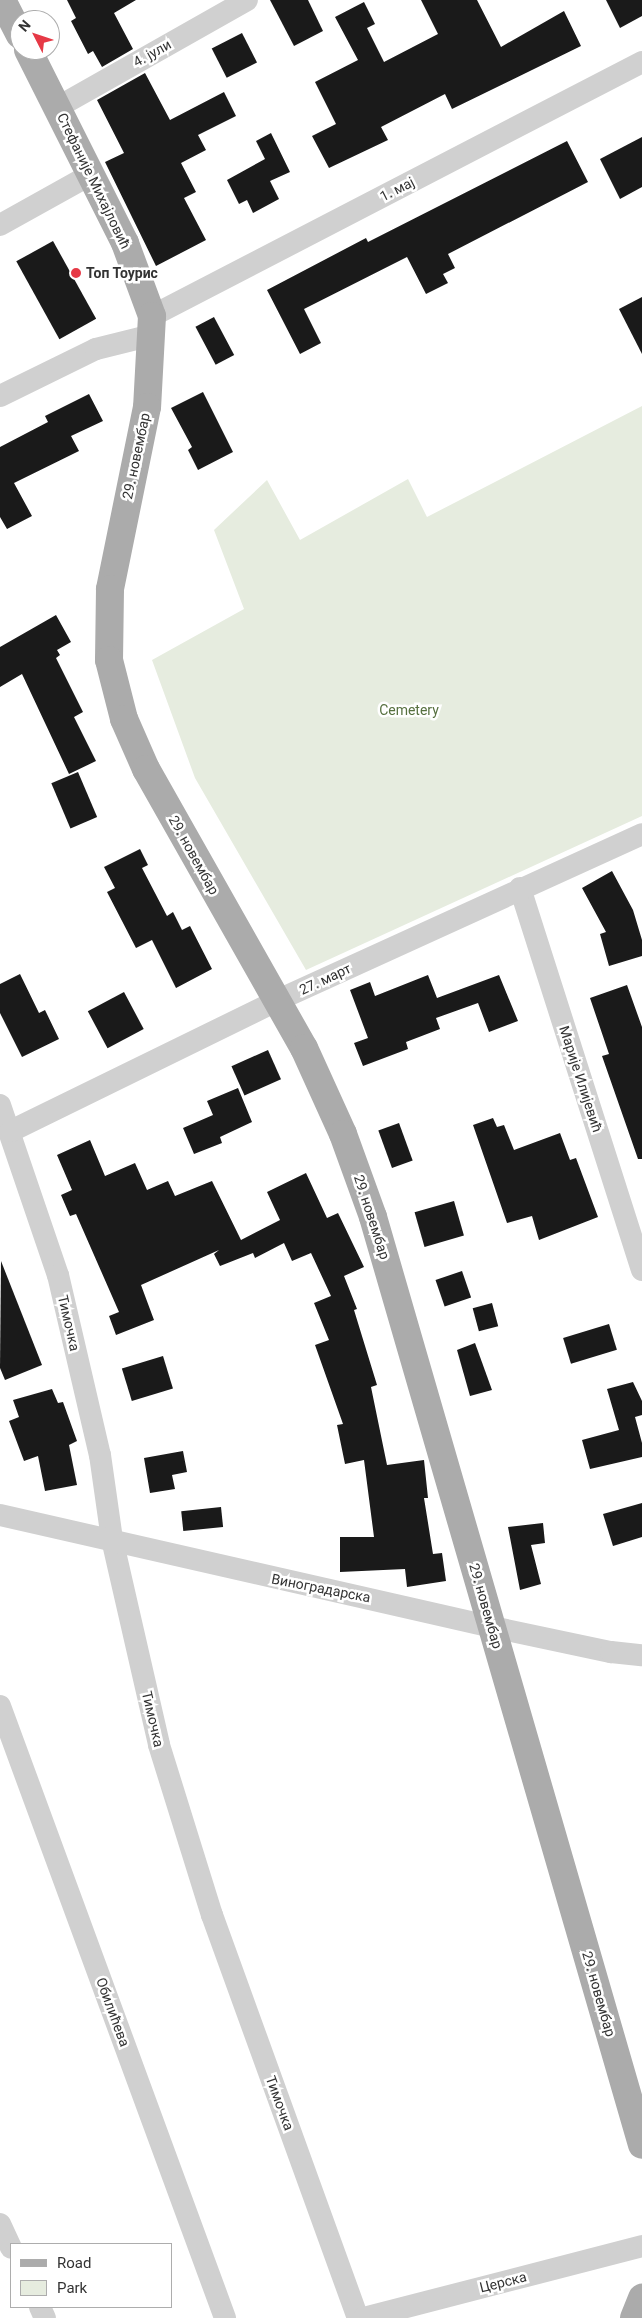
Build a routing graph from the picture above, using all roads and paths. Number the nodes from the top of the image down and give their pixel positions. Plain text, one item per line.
1 (2, 0) edge
2 (247, 0) edge
3 (10, 16) edge
4 (33, 60) edge
5 (642, 62) edge
6 (58, 107) junction
7 (90, 175) junction
8 (0, 225) edge
9 (152, 325) junction
10 (0, 396) edge
11 (642, 834) edge
12 (520, 888) junction
13 (276, 1001) junction
14 (0, 1105) edge
15 (11, 1132) junction
16 (642, 1270) edge
17 (0, 1515) edge
18 (112, 1539) junction
19 (492, 1627) junction
20 (642, 1655) edge
21 (0, 1706) edge
22 (642, 2145) edge
23 (0, 2224) edge
24 (10, 2246) edge
25 (642, 2246) edge
26 (642, 2298) edge
27 (225, 2318) edge
28 (358, 2318) edge
29 (364, 2318) edge
30 (634, 2318) edge

1 - 3 main road
2 - 6 street, 4. јули
4 - 6 main road, Стефаније Михајловић
5 - 9 street, 1. мај
6 - 7 main road, Стефаније Михајловић
7 - 8 street
7 - 9 main road, Стефаније Михајловић
9 - 10 street, 1. мај
9 - 13 main road, 29. новембар
11 - 12 street, 27. март
12 - 13 street, 27. март
12 - 16 street, Марије Илијевић
13 - 15 street, 27. март
13 - 19 main road, 29. новембар
14 - 15 street, Тимочка
15 - 18 street, Тимочка
17 - 18 street, Виноградарска
18 - 19 street, Виноградарска
18 - 28 street, Тимочка
19 - 20 street, Виноградарска
19 - 22 main road, 29. новембар
21 - 27 street, Обилићева
23 - 24 street
25 - 29 street, Церска
26 - 30 main road

